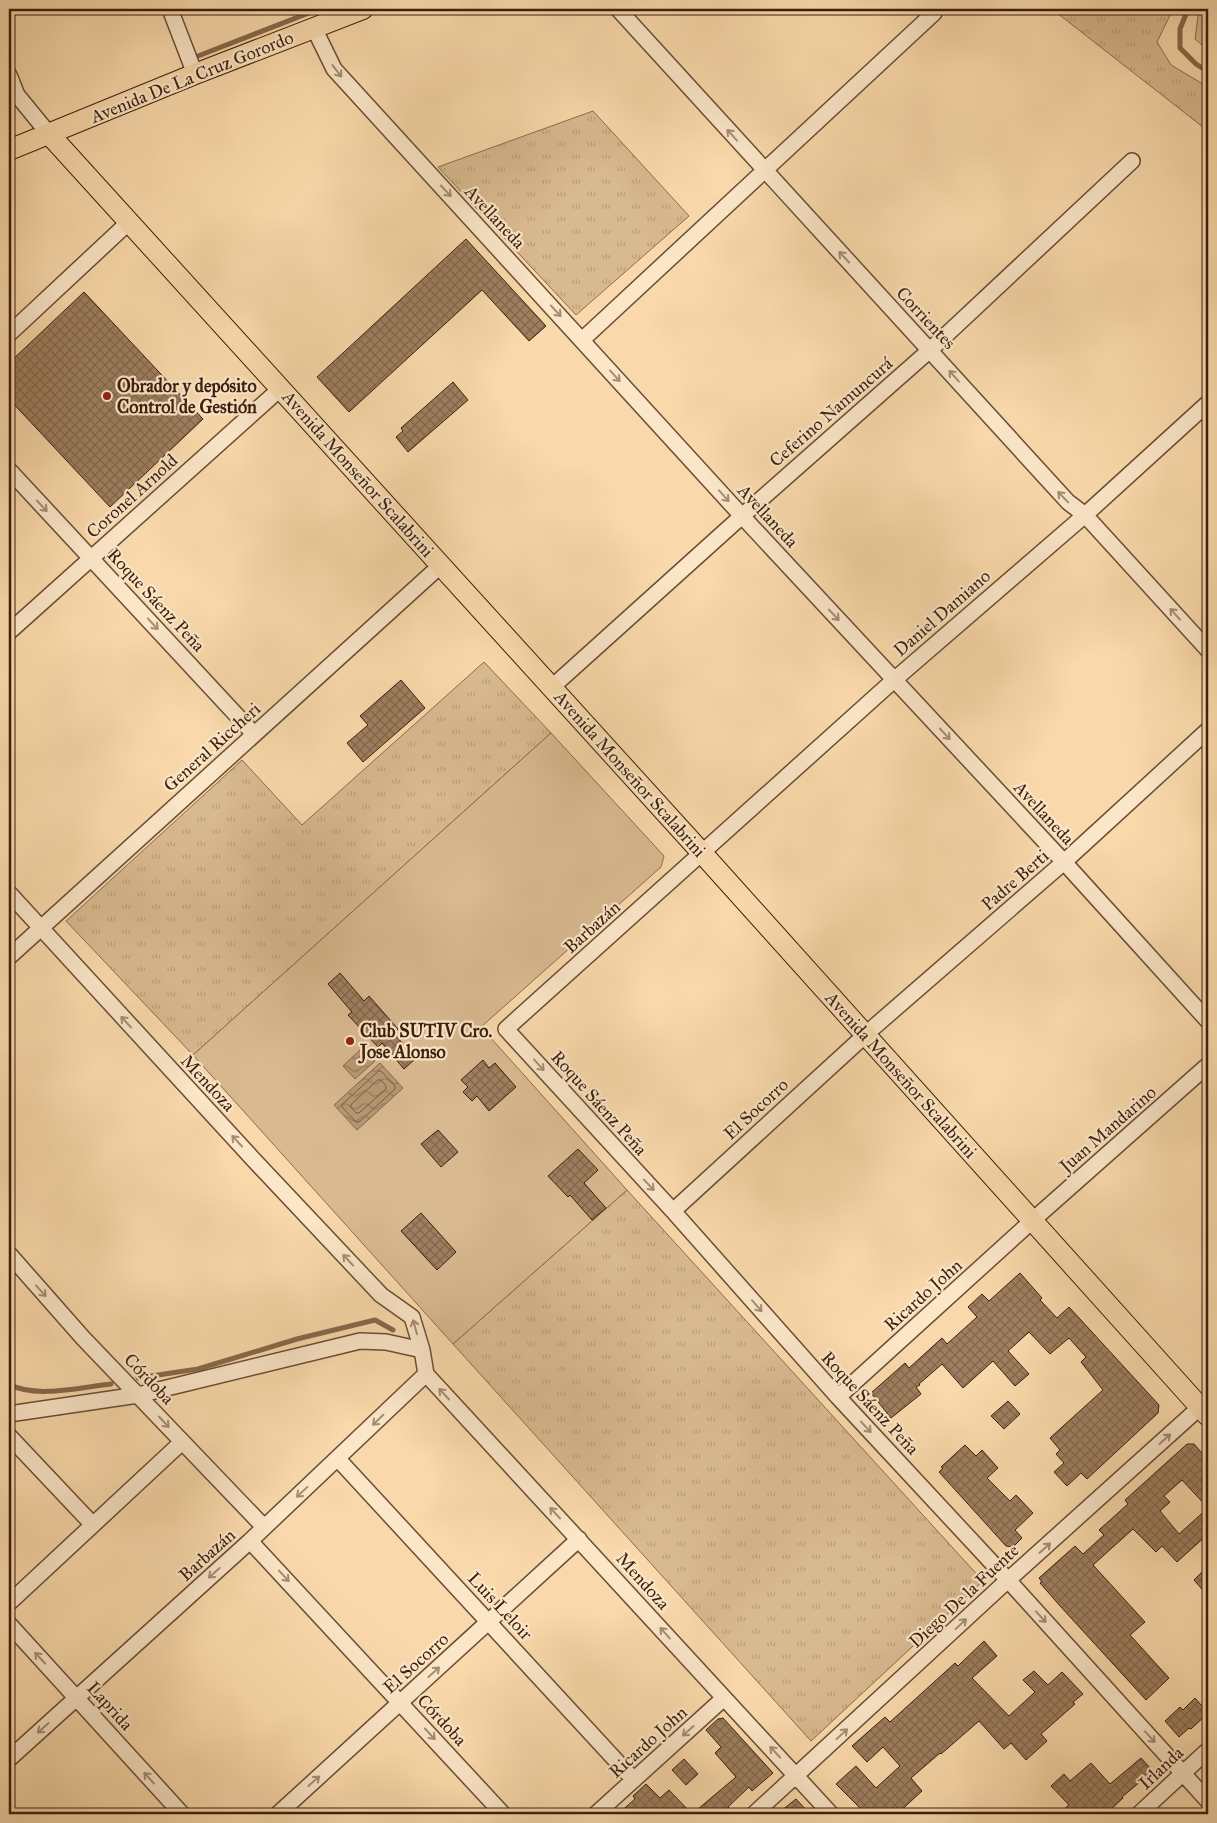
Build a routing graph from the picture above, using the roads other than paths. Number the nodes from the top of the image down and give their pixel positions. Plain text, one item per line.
1 (170, 9) edge
2 (363, 9) edge
3 (618, 9) edge
4 (934, 13) dead end
5 (314, 28) junction
6 (195, 74) junction
7 (9, 75) edge
8 (49, 134) junction
9 (9, 150) edge
10 (1132, 161) dead end
11 (765, 171) junction
12 (129, 222) junction
13 (9, 334) edge
14 (582, 340) junction
15 (930, 350) junction
16 (281, 388) junction
17 (1208, 403) edge
18 (9, 470) edge
19 (1085, 515) junction
20 (742, 516) junction
21 (92, 558) junction
22 (440, 566) junction
23 (9, 632) edge
24 (1208, 650) edge
25 (894, 680) junction
26 (551, 688) junction
27 (1208, 730) edge
28 (254, 734) junction
29 (702, 853) junction
30 (1064, 862) junction
31 (9, 894) edge
32 (40, 928) junction
33 (9, 957) edge
34 (1208, 1021) edge
35 (506, 1029) joint
36 (865, 1034) junction
37 (1208, 1065) edge
38 (673, 1211) junction
39 (1033, 1220) junction
40 (9, 1254) edge
41 (422, 1350) junction
42 (426, 1374) junction
43 (138, 1395) junction
44 (838, 1397) junction
45 (1206, 1408) edge
46 (9, 1414) edge
47 (9, 1436) edge
48 (182, 1442) junction
49 (338, 1459) junction
50 (92, 1525) junction
51 (264, 1527) junction
52 (579, 1539) junction
53 (250, 1541) junction
54 (1008, 1580) junction
55 (9, 1603) edge
56 (489, 1621) junction
57 (9, 1624) edge
58 (77, 1697) junction
59 (724, 1698) junction
60 (400, 1702) junction
61 (1208, 1750) edge
62 (9, 1759) edge
63 (1183, 1773) junction
64 (797, 1776) junction
65 (634, 1780) junction
66 (1208, 1801) edge
67 (182, 1814) edge
68 (278, 1814) edge
69 (504, 1814) edge
70 (596, 1814) edge
71 (754, 1814) edge
72 (831, 1814) edge
73 (1139, 1814) edge

1 - 6 street
2 - 5 main road, Avenida De La Cruz Gorordo
11 -> 3 street, Corrientes
4 - 11 street
5 - 6 main road, Avenida De La Cruz Gorordo
5 -> 14 street, Avellaneda
6 - 8 main road, Avenida De La Cruz Gorordo
7 - 8 street
8 - 9 main road, Avenida De La Cruz Gorordo
8 - 12 main road, Avenida Monseñor Scalabrini
10 - 15 street, Ceferino Namuncurá
11 - 14 street
15 -> 11 street, Corrientes
12 - 13 street
12 - 16 main road, Avenida Monseñor Scalabrini
14 -> 20 street, Avellaneda
19 -> 15 street, Corrientes
15 - 20 street, Ceferino Namuncurá
16 - 21 street, Coronel Arnold
16 - 22 main road, Avenida Monseñor Scalabrini
17 - 19 street, Daniel Damiano
18 -> 21 street, Roque Sáenz Peña
24 -> 19 street, Corrientes
19 - 25 street, Daniel Damiano
20 -> 25 street, Avellaneda
20 - 26 street, Ceferino Namuncurá
21 - 23 street, Coronel Arnold
21 -> 28 street, Roque Sáenz Peña
22 - 26 main road, Avenida Monseñor Scalabrini
22 - 28 street, General Riccheri
25 - 29 street, Daniel Damiano
25 -> 30 street, Avellaneda
26 - 29 main road, Avenida Monseñor Scalabrini
27 - 30 street, Padre Berti
28 - 32 street, General Riccheri
29 - 35 street, Barbazán
29 - 36 main road, Avenida Monseñor Scalabrini
30 - 34 street, Avellaneda
30 - 36 street, Padre Berti
31 - 32 street, Mendoza
32 - 33 street, General Riccheri
41 -> 32 street, Mendoza
35 -> 38 street, Roque Sáenz Peña
36 - 38 street, El Socorro
36 - 39 main road, Avenida Monseñor Scalabrini
37 - 39 street, Juan Mandarino
38 -> 44 street, Roque Sáenz Peña
39 - 44 street, Ricardo John
39 - 45 main road, Avenida Monseñor Scalabrini
40 -> 43 street, Córdoba
41 - 42 street, Mendoza
41 - 43 street
42 -> 49 street, Barbazán
52 -> 42 street, Mendoza
43 - 46 street
43 -> 48 street, Córdoba
44 -> 54 street, Roque Sáenz Peña
54 -> 45 street, Diego De la Fuente
47 - 50 street
48 - 50 street
48 - 51 street, Córdoba
49 -> 51 street, Barbazán
49 - 56 street, Luis Leloir
50 - 55 street
51 - 53 street, Barbazán
52 - 56 street, El Socorro
59 -> 52 street, Mendoza
53 -> 58 street, Barbazán
53 -> 60 street, Córdoba
54 -> 63 street, Roque Sáenz Peña
64 -> 54 street, Diego De la Fuente
60 -> 56 street, El Socorro
56 - 65 street, Luis Leloir
58 -> 57 street, Laprida
58 -> 62 street, Barbazán
67 -> 58 street, Laprida
64 -> 59 street, Mendoza
59 -> 65 street, Ricardo John
68 -> 60 street, El Socorro
60 -> 69 street, Córdoba
61 - 63 street, Irlanda
63 - 66 street, Roque Sáenz Peña
63 - 73 street, Irlanda
64 - 71 street, Diego De la Fuente
64 - 72 street, Mendoza
65 - 70 street, Ricardo John

